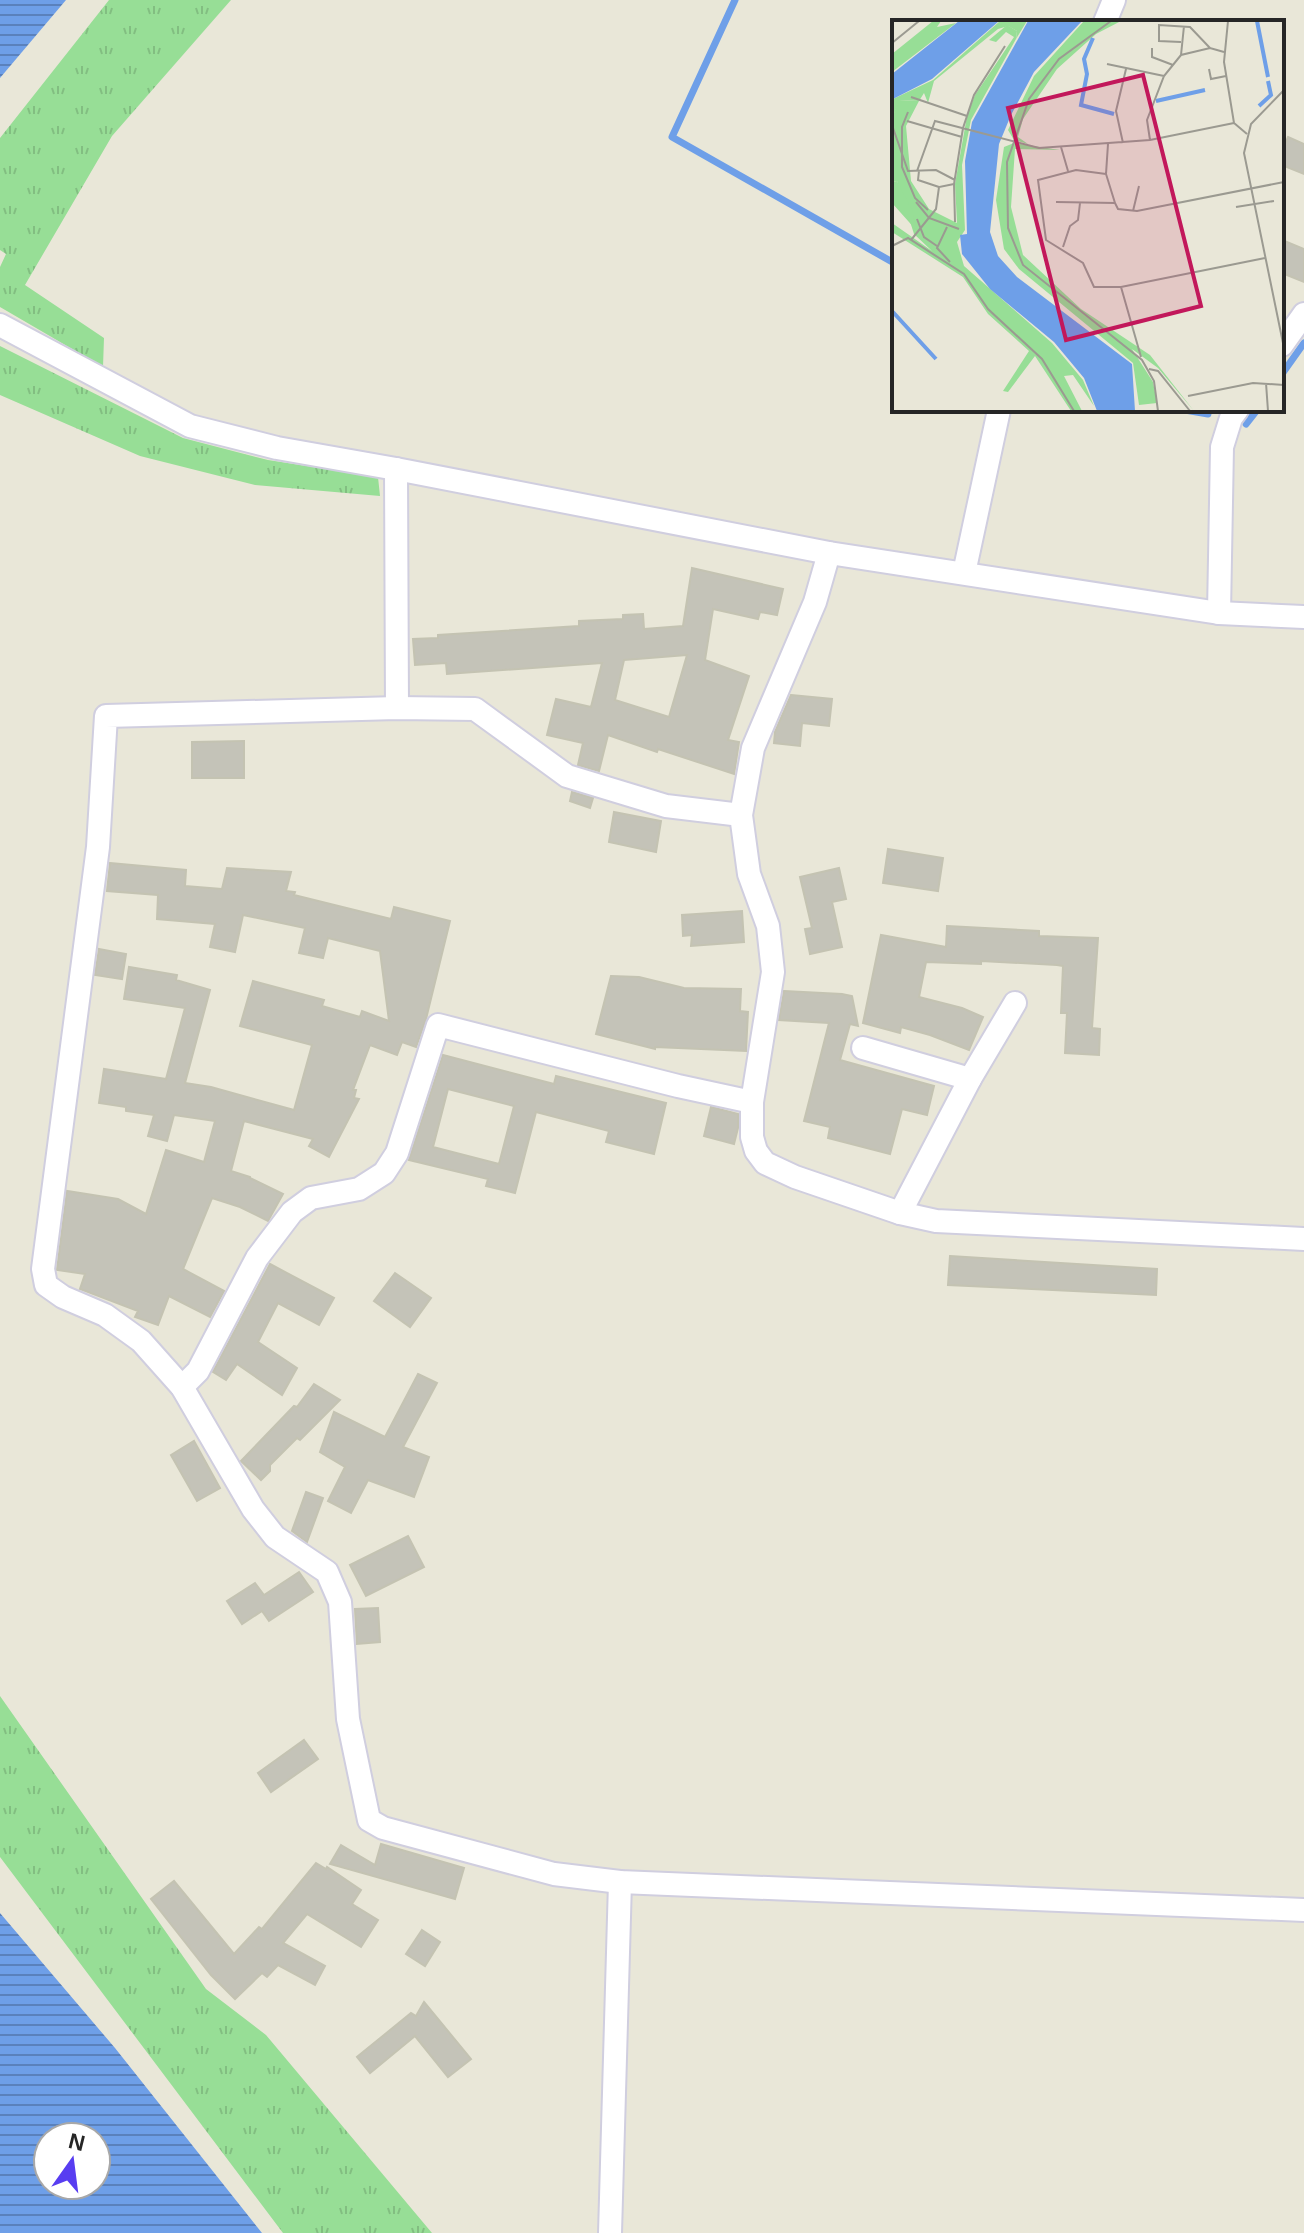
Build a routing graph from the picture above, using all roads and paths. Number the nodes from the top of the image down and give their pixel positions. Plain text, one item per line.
1 (1114, 0) edge
2 (1106, 20) edge
3 (1304, 314) edge
4 (0, 325) edge
5 (1284, 342) edge
6 (999, 412) edge
7 (1236, 412) edge
8 (396, 469) junction
9 (829, 553) junction
10 (964, 573) junction
11 (1219, 613) junction
12 (1304, 617) edge
13 (397, 708) junction
14 (741, 815) junction
15 (1015, 1003) dead end
16 (863, 1048) dead end
17 (970, 1079) junction
18 (752, 1102) junction
19 (900, 1213) junction
20 (1304, 1239) edge
21 (182, 1387) junction
22 (620, 1882) junction
23 (1304, 1910) edge
24 (610, 2233) edge

1 - 2 street
3 - 5 street
4 - 8 street
6 - 10 street
7 - 11 street
8 - 9 street
8 - 13 street
9 - 10 street
9 - 14 street
10 - 11 street
11 - 12 street
13 - 14 street
13 - 21 street
14 - 18 street
15 - 17 street
16 - 17 street
17 - 19 street
18 - 19 street
18 - 21 street
19 - 20 street
21 - 22 street
22 - 23 street
22 - 24 street

